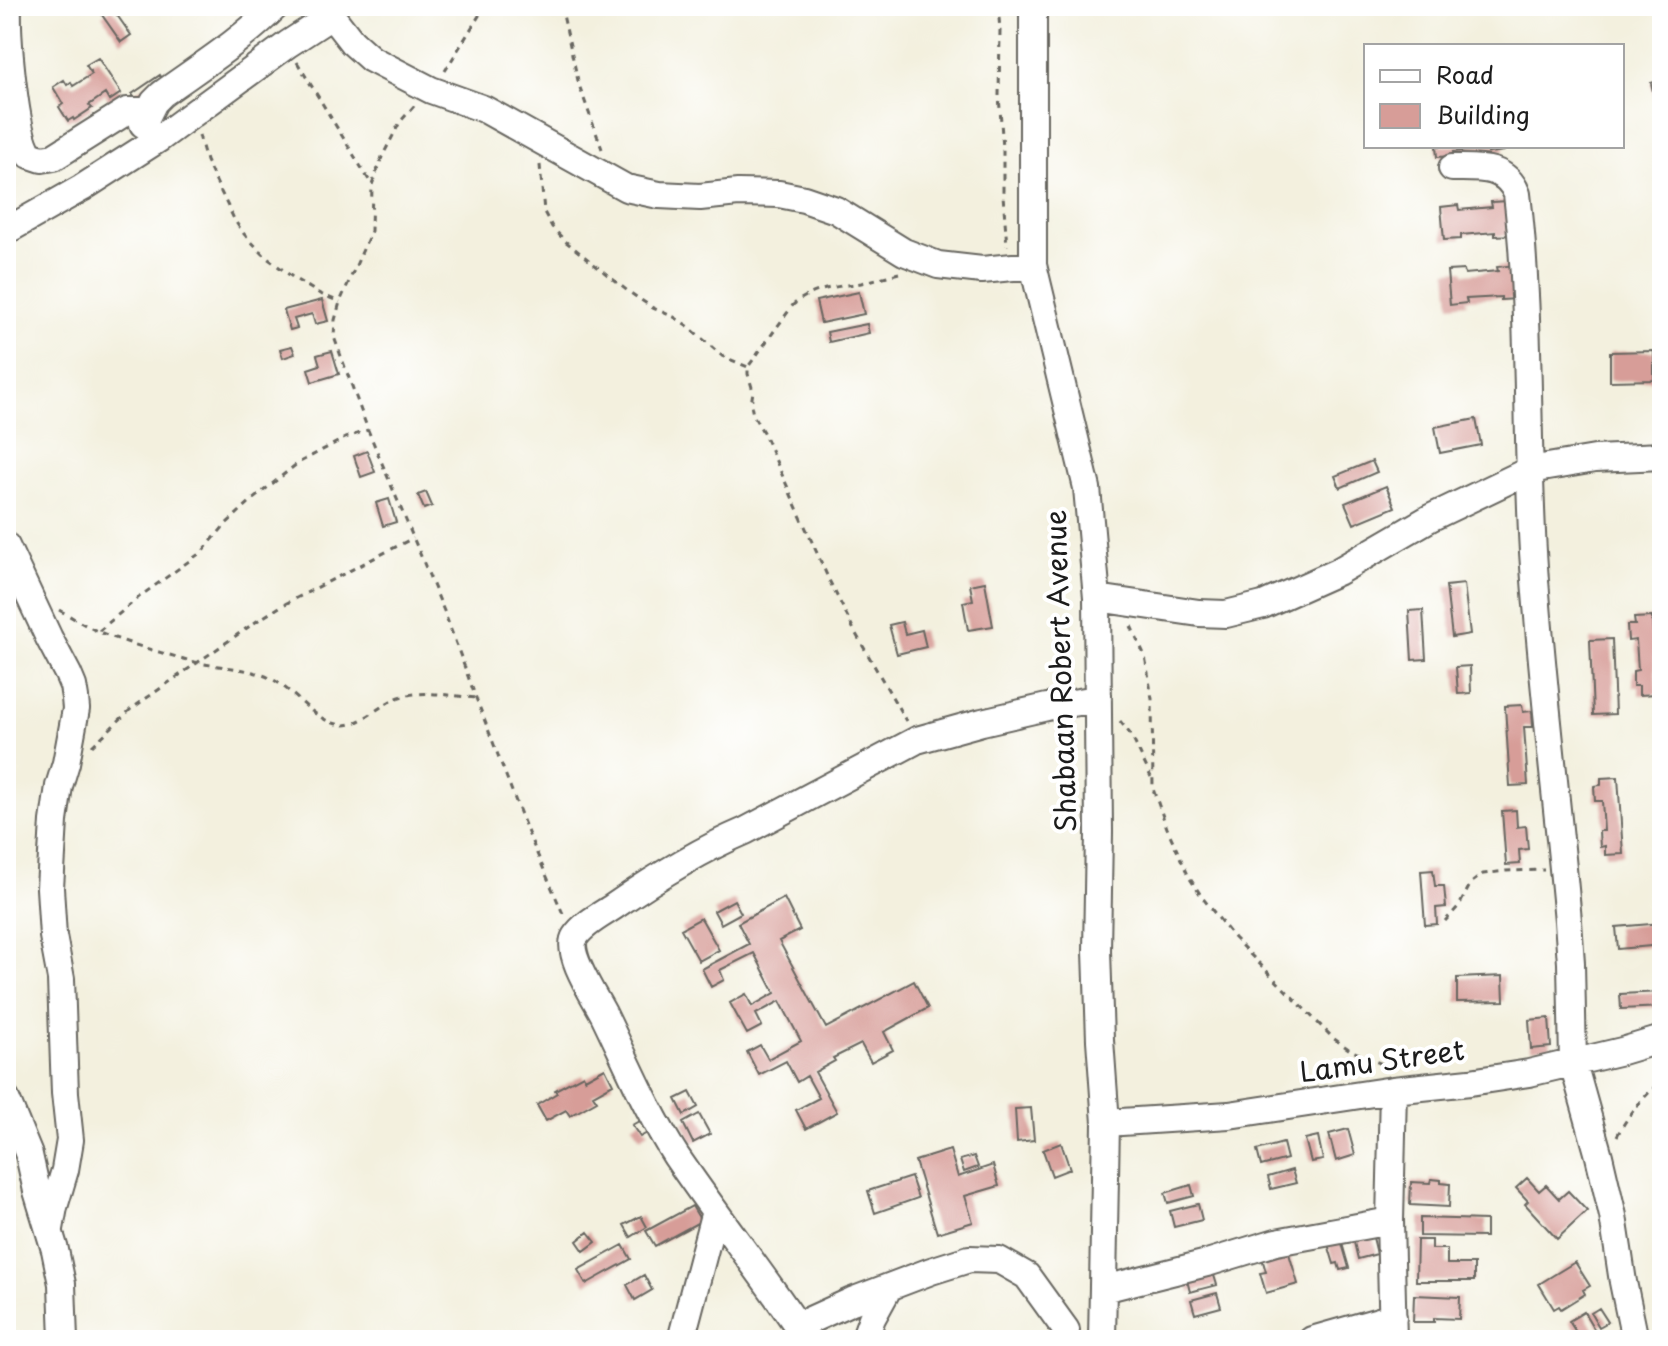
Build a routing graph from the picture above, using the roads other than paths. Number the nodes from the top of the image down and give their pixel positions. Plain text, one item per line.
1 (276, 6) edge
2 (1033, 6) edge
3 (327, 11) edge
4 (7, 18) edge
5 (148, 111) junction
6 (136, 153) junction
7 (1452, 168) dead end
8 (6, 231) edge
9 (1033, 265) junction
10 (1662, 456) edge
11 (1530, 470) junction
12 (6, 546) edge
13 (1107, 600) junction
14 (1097, 699) junction
15 (1662, 1039) edge
16 (1573, 1063) junction
17 (1396, 1081) junction
18 (6, 1099) edge
19 (1106, 1123) junction
20 (715, 1211) junction
21 (1390, 1221) junction
22 (50, 1229) junction
23 (889, 1287) junction
24 (1104, 1298) junction
25 (1393, 1328) edge
26 (802, 1333) edge
27 (1058, 1335) edge
28 (64, 1340) edge
29 (681, 1340) edge
30 (864, 1340) edge
31 (1102, 1340) edge
32 (1312, 1340) edge
33 (1635, 1340) edge

1 - 5 street
2 - 9 street, Shabaan Robert Avenue
3 - 6 street
3 - 9 street
4 - 5 street
5 - 6 street
6 - 8 street
7 - 11 street
9 - 13 street, Shabaan Robert Avenue
10 - 11 street
11 - 13 street
11 - 16 street
12 - 22 street
13 - 14 street, Shabaan Robert Avenue
14 - 19 street, Shabaan Robert Avenue
14 - 20 street
15 - 16 street, Lamu Street
16 - 17 street, Lamu Street
16 - 33 street
17 - 19 street, Lamu Street
17 - 21 street
18 - 22 street
19 - 24 street, Shabaan Robert Avenue
20 - 26 street
20 - 29 street
21 - 24 street
21 - 25 street
22 - 28 street
23 - 26 street
23 - 27 street
23 - 30 street
24 - 27 street
24 - 31 street, Shabaan Robert Avenue
25 - 32 street

